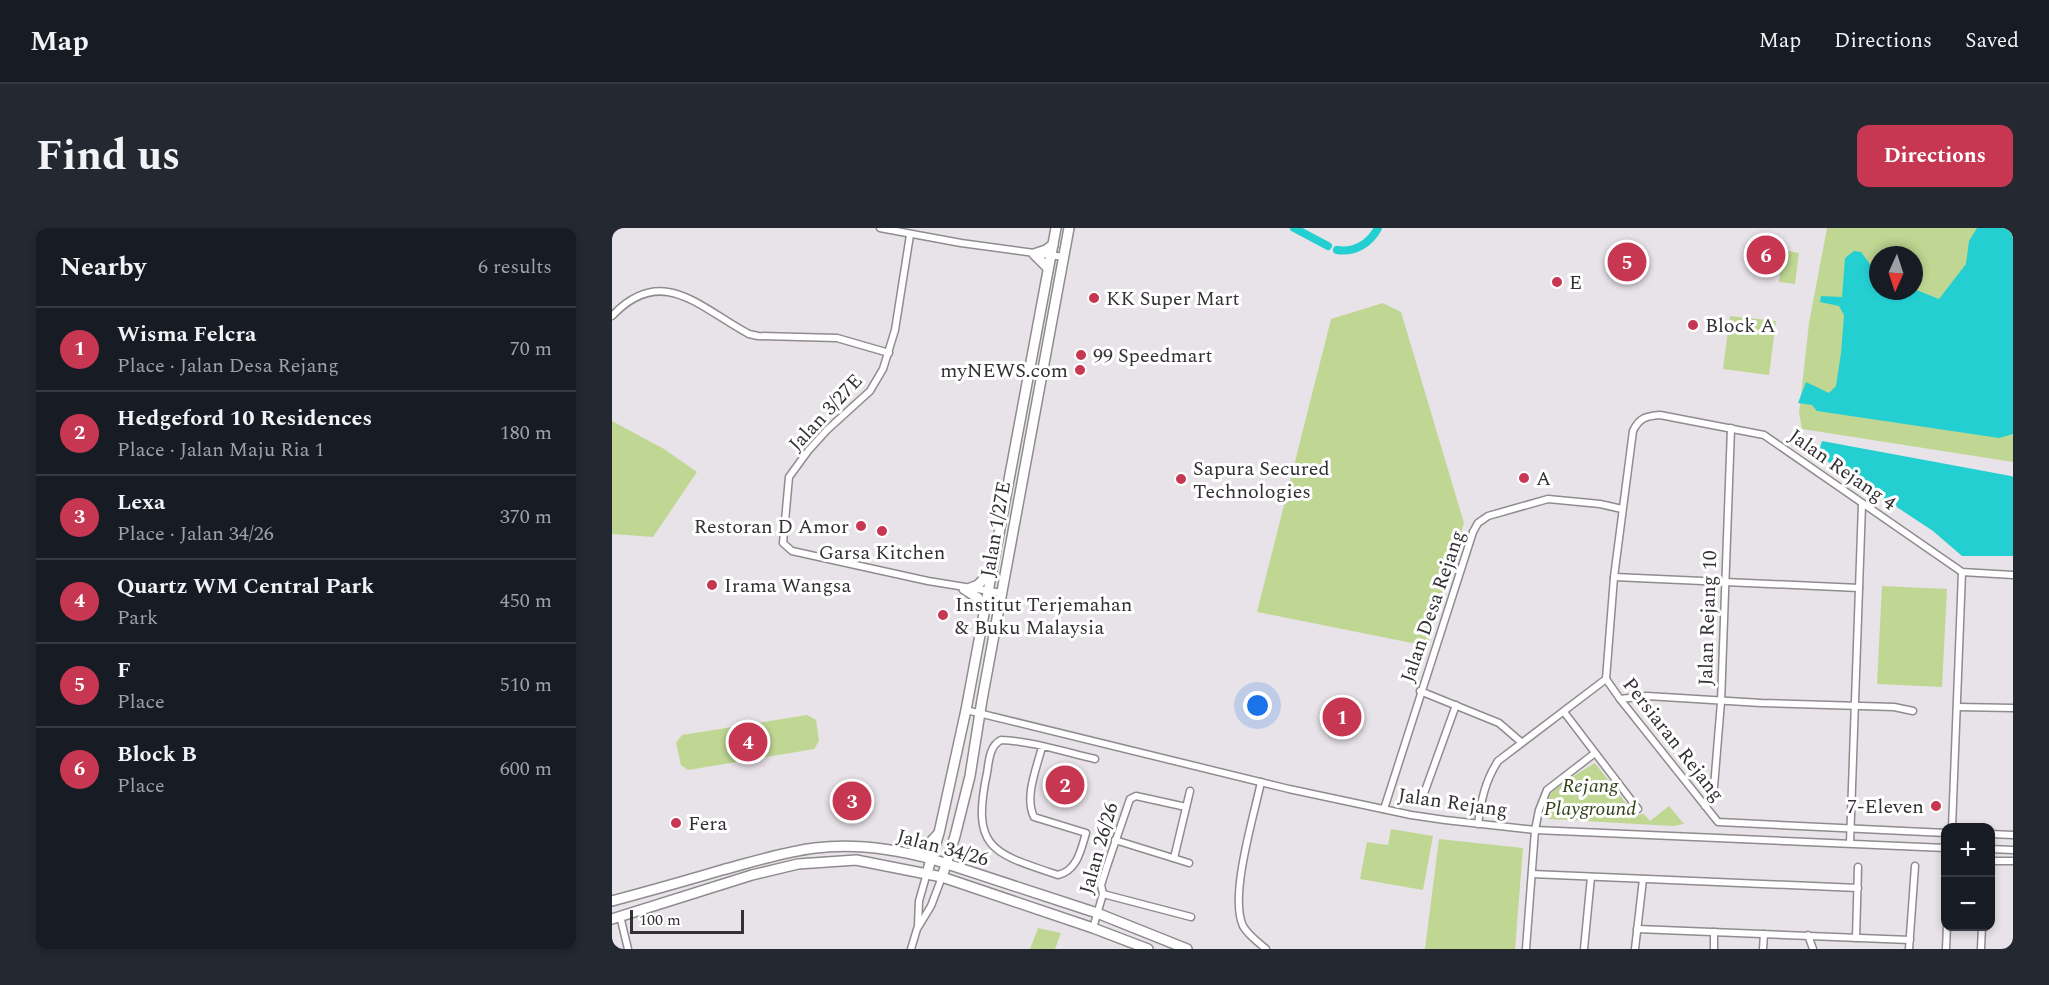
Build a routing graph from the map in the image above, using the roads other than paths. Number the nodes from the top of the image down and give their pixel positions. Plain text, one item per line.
1 (880, 228) edge
2 (1056, 228) edge
3 (1069, 228) edge
4 (910, 234) junction
5 (1053, 245) junction
6 (1034, 254) junction
7 (1051, 256) junction
8 (1064, 257) junction
9 (1048, 268) junction
10 (612, 316) edge
11 (889, 352) junction
12 (1643, 417) joint
13 (1728, 427) junction
14 (1744, 430) junction
15 (1730, 441) junction
16 (1862, 504) junction
17 (1622, 509) junction
18 (993, 569) junction
19 (1962, 572) junction
20 (2013, 575) edge
21 (1614, 577) junction
22 (1724, 582) junction
23 (1859, 588) junction
24 (966, 589) junction
25 (988, 592) junction
26 (1002, 593) junction
27 (984, 613) junction
28 (1606, 679) junction
29 (1420, 691) junction
30 (1620, 699) junction
31 (1721, 702) junction
32 (1456, 705) junction
33 (1855, 706) junction
34 (1958, 706) junction
35 (2013, 708) edge
36 (966, 710) junction
37 (1913, 711) dead end
38 (1564, 712) junction
39 (980, 713) junction
40 (1521, 742) junction
41 (1042, 747) junction
42 (1595, 753) junction
43 (1095, 759) dead end
44 (970, 776) junction
45 (986, 780) junction
46 (1261, 782) junction
47 (1190, 791) dead end
48 (1422, 799) dead end
49 (1705, 806) junction
50 (1186, 807) junction
51 (1383, 809) junction
52 (1638, 809) dead end
53 (1952, 823) edge
54 (1478, 824) junction
55 (1850, 828) junction
56 (1535, 830) junction
57 (939, 833) junction
58 (1941, 833) edge
59 (1995, 834) edge
60 (2013, 835) edge
61 (955, 836) junction
62 (1116, 840) junction
63 (1850, 843) junction
64 (1941, 848) edge
65 (1995, 849) edge
66 (2013, 850) edge
67 (911, 853) junction
68 (1174, 858) junction
69 (932, 860) junction
70 (1995, 861) edge
71 (2013, 861) edge
72 (1189, 863) dead end
73 (946, 864) junction
74 (1915, 866) dead end
75 (1858, 867) dead end
76 (927, 873) junction
77 (973, 873) junction
78 (1532, 874) junction
79 (942, 877) junction
80 (1592, 877) junction
81 (1643, 879) junction
82 (1858, 888) junction
83 (1103, 894) junction
84 (612, 901) edge
85 (1098, 913) junction
86 (1191, 917) dead end
87 (616, 918) edge
88 (1093, 928) junction
89 (917, 929) junction
90 (1637, 929) junction
91 (1947, 931) edge
92 (1982, 931) edge
93 (1714, 932) junction
94 (1764, 934) junction
95 (1808, 935) junction
96 (1856, 938) junction
97 (1910, 940) junction
98 (628, 949) edge
99 (911, 949) edge
100 (1148, 949) edge
101 (1187, 949) edge
102 (1266, 949) edge
103 (1526, 949) edge
104 (1584, 949) edge
105 (1635, 949) edge
106 (1714, 949) edge
107 (1763, 949) edge
108 (1813, 949) edge
109 (1909, 949) edge
110 (1946, 949) edge
111 (1980, 949) edge

1 - 4 street
2 - 5 street, Jalan 1/27E
3 - 8 street, Jalan 1/27E
4 - 6 street
4 - 11 street, Jalan 3/27E
5 - 6 street
5 - 7 street, Jalan 1/27E
6 - 7 street
6 - 9 street
7 - 8 street
7 - 9 street, Jalan 1/27E
8 - 26 street, Jalan 1/27E
9 - 18 street, Jalan 1/27E
10 - 11 street
11 - 24 street, Jalan 3/27E
12 - 13 street, Jalan Rejang 4
12 - 17 street, Persiaran Rejang
13 - 14 street, Jalan Rejang 4
13 - 15 street
14 - 15 street
14 - 16 street, Jalan Rejang 4
15 - 22 street, Jalan Rejang 10
16 - 19 street, Jalan Rejang 4
16 - 23 street
17 - 21 street, Persiaran Rejang
17 - 29 street, Jalan Desa Rejang
18 - 24 street
18 - 25 street, Jalan 1/27E
19 - 20 street
19 - 34 street
21 - 22 street
21 - 28 street, Persiaran Rejang
22 - 23 street
22 - 31 street, Jalan Rejang 10
23 - 33 street
24 - 25 street
24 - 27 street
25 - 26 street
25 - 27 street, Jalan 1/27E
26 - 39 street, Jalan 1/27E
27 - 36 street, Jalan 1/27E
28 - 30 street, Persiaran Rejang
28 - 38 street
29 - 32 street
29 - 51 street, Jalan Desa Rejang
30 - 31 street
30 - 49 street, Persiaran Rejang
31 - 33 street
31 - 49 street, Jalan Rejang 10
32 - 40 street
32 - 48 street
33 - 37 street
33 - 55 street
34 - 35 street
34 - 53 street
36 - 39 street, Jalan Rejang
36 - 57 street, Jalan 1/27E
38 - 40 street
38 - 42 street
39 - 44 street, Jalan 1/27E
39 - 46 street, Jalan Rejang
40 - 54 street
41 - 43 street
41 - 45 street
41 - 45 street
42 - 52 street
42 - 56 street
44 - 45 street
44 - 61 street, Jalan 1/27E
46 - 51 street, Jalan Rejang
46 - 102 street
47 - 50 street
49 - 55 street, Persiaran Rejang
50 - 62 street, Jalan 26/26
50 - 68 street
51 - 54 street, Jalan Rejang
54 - 56 street, Jalan Rejang
55 - 58 street, Persiaran Rejang
55 - 63 street
56 - 63 street, Jalan Rejang
56 - 78 street
57 - 67 street
57 - 69 street
59 - 60 street
61 - 73 street
61 - 77 street
62 - 68 street
62 - 83 street, Jalan 26/26
63 - 64 street, Jalan Rejang
65 - 66 street
67 - 69 street, Jalan 34/26
67 - 84 street, Jalan 34/26
68 - 72 street
69 - 73 street, Jalan 34/26
69 - 76 street
70 - 71 street
73 - 77 street, Jalan 34/26
73 - 79 street
74 - 97 street
75 - 82 street
76 - 79 street, Jalan 34/26
76 - 87 street, Jalan 34/26
76 - 89 street
77 - 85 street, Jalan 34/26
78 - 80 street
78 - 103 street
79 - 88 street, Jalan 34/26
79 - 89 street
80 - 81 street
80 - 104 street
81 - 82 street
81 - 90 street
82 - 96 street
83 - 85 street, Jalan 26/26
83 - 86 street
85 - 88 street, Jalan 26/26
85 - 101 street, Jalan 34/26
87 - 98 street
88 - 100 street, Jalan 34/26
89 - 99 street
90 - 93 street
90 - 105 street
91 - 110 street
92 - 111 street
93 - 94 street
93 - 106 street
94 - 95 street
94 - 107 street
95 - 96 street
95 - 108 street
96 - 97 street
97 - 109 street

